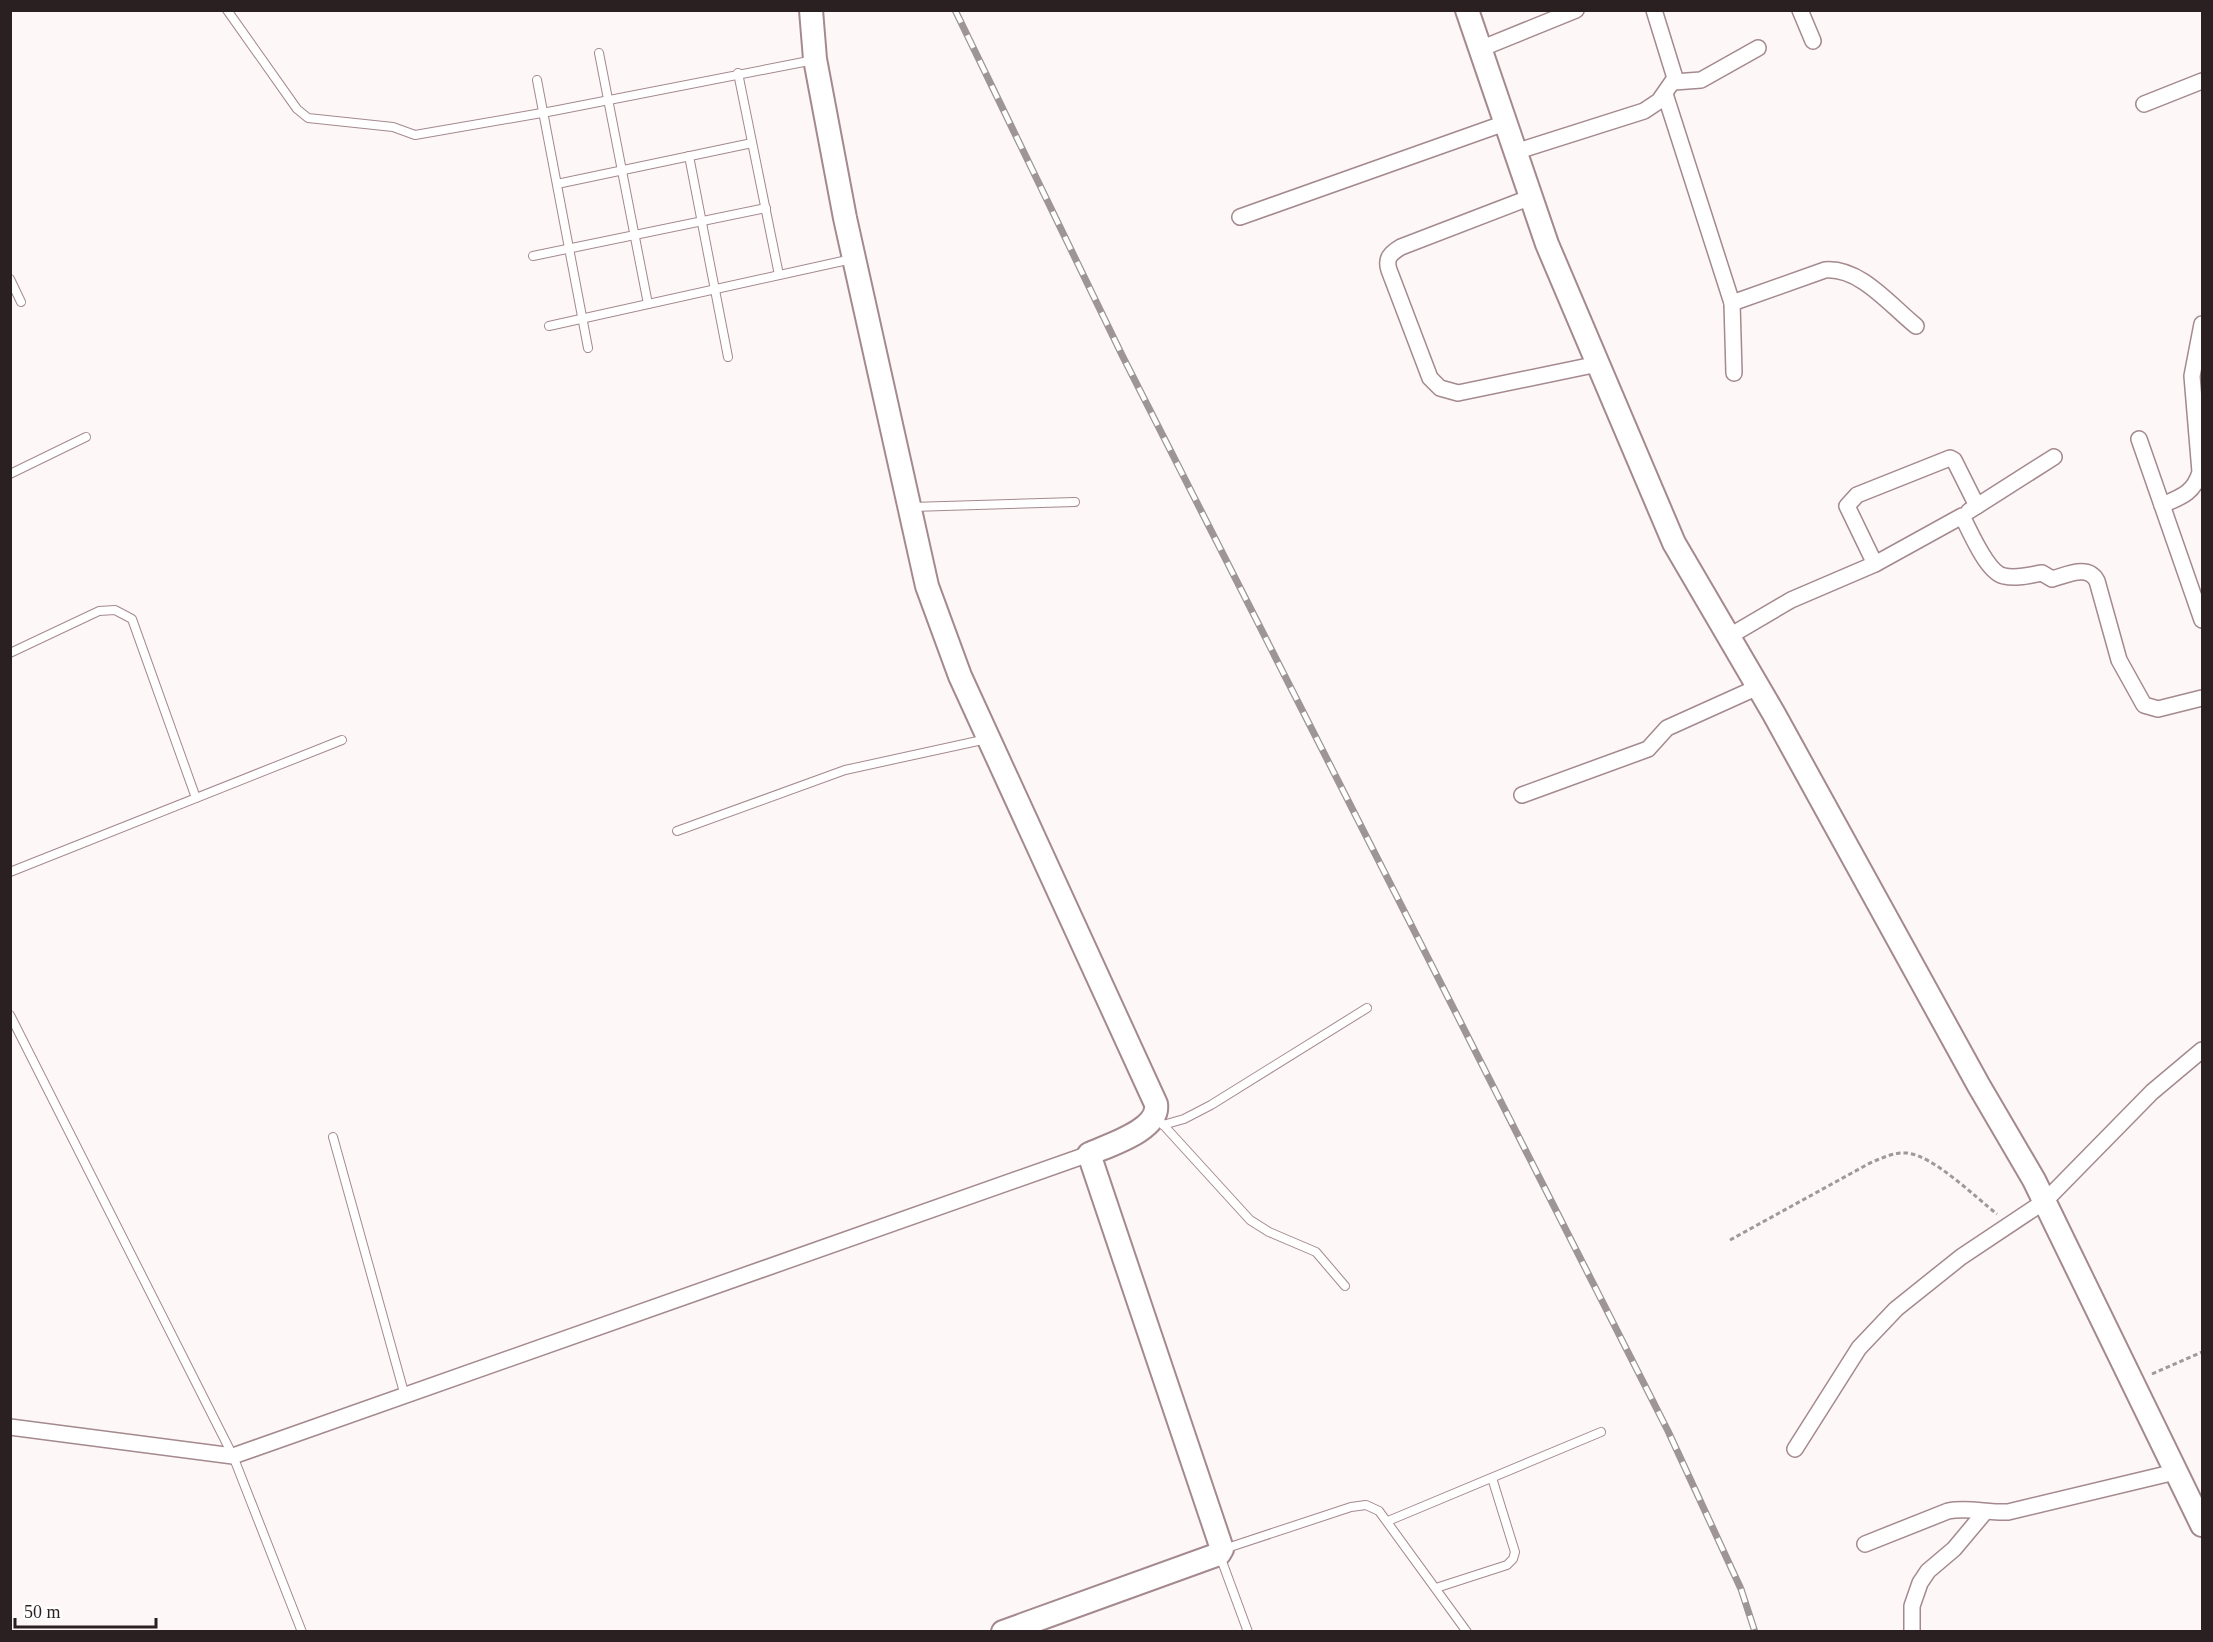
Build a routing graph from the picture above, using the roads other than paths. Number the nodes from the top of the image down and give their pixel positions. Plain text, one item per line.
1 (227, 10) edge
2 (812, 10) edge
3 (1467, 10) edge
4 (1576, 10) edge
5 (1654, 10) edge
6 (1800, 10) edge
7 (1813, 41) dead end
8 (1758, 48) dead end
9 (1480, 49) junction
10 (599, 53) dead end
11 (815, 59) junction
12 (738, 73) junction
13 (537, 80) dead end
14 (2202, 81) edge
15 (1670, 88) junction
16 (609, 100) junction
17 (2144, 104) dead end
18 (543, 112) junction
19 (1505, 123) junction
20 (752, 143) junction
21 (1515, 152) junction
22 (689, 156) junction
23 (623, 169) junction
24 (557, 184) junction
25 (1531, 197) junction
26 (766, 208) junction
27 (1240, 217) dead end
28 (702, 222) junction
29 (636, 237) junction
30 (570, 249) junction
31 (533, 256) dead end
32 (854, 259) junction
33 (779, 275) junction
34 (10, 279) edge
35 (715, 289) junction
36 (21, 302) dead end
37 (1732, 303) junction
38 (648, 304) junction
39 (582, 318) junction
40 (2202, 324) edge
41 (549, 326) dead end
42 (1916, 326) dead end
43 (588, 348) dead end
44 (728, 357) dead end
45 (1598, 364) junction
46 (1734, 373) dead end
47 (86, 437) dead end
48 (2139, 439) dead end
49 (2054, 457) dead end
50 (10, 474) edge
51 (1076, 502) dead end
52 (2162, 505) junction
53 (1977, 506) junction
54 (907, 507) junction
55 (1962, 516) junction
56 (1875, 564) junction
57 (2202, 620) edge
58 (1728, 637) junction
59 (10, 653) edge
60 (1758, 687) junction
61 (2202, 698) edge
62 (989, 739) junction
63 (342, 740) dead end
64 (1522, 795) dead end
65 (196, 798) junction
66 (677, 831) dead end
67 (10, 872) edge
68 (1367, 1008) dead end
69 (10, 1015) edge
70 (2202, 1050) edge
71 (1160, 1121) junction
72 (333, 1137) dead end
73 (1089, 1154) junction
74 (2044, 1201) junction
75 (1345, 1286) dead end
76 (405, 1396) junction
77 (10, 1427) edge
78 (1601, 1432) dead end
79 (1794, 1449) dead end
80 (233, 1456) junction
81 (2175, 1472) junction
82 (1492, 1478) junction
83 (1985, 1512) junction
84 (1388, 1521) junction
85 (2202, 1525) edge
86 (1865, 1544) dead end
87 (1221, 1552) junction
88 (1436, 1588) junction
89 (302, 1632) edge
90 (1003, 1632) edge
91 (1248, 1632) edge
92 (1467, 1632) edge
93 (1912, 1632) edge

1 - 18 lane
2 - 11 street
3 - 9 street
4 - 9 street
5 - 15 street
6 - 7 street
8 - 15 street
9 - 19 street
10 - 16 lane
11 - 12 lane
11 - 32 street
12 - 16 lane
12 - 20 lane
13 - 18 lane
14 - 17 street
15 - 21 street
15 - 37 street
16 - 18 lane
16 - 23 lane
18 - 24 lane
19 - 21 street
19 - 27 street
20 - 22 lane
20 - 26 lane
21 - 25 street
22 - 23 lane
22 - 28 lane
23 - 24 lane
23 - 29 lane
24 - 30 lane
25 - 45 street
25 - 45 street
26 - 28 lane
26 - 33 lane
28 - 29 lane
28 - 35 lane
29 - 30 lane
29 - 38 lane
30 - 31 lane
30 - 39 lane
32 - 33 lane
32 - 54 street
33 - 35 lane
34 - 36 lane
35 - 38 lane
35 - 44 lane
37 - 42 street
37 - 46 street
38 - 39 lane
39 - 41 lane
39 - 43 lane
40 - 52 street
45 - 58 street
47 - 50 lane
48 - 52 street
49 - 53 street
51 - 54 lane
52 - 57 street
53 - 55 street
53 - 56 street
54 - 62 street
55 - 56 street
55 - 61 street
56 - 58 street
58 - 60 street
59 - 65 lane
60 - 64 street
60 - 74 street
62 - 66 lane
62 - 71 street
63 - 65 lane
65 - 67 lane
68 - 71 lane
69 - 80 lane
70 - 74 street
71 - 73 street
71 - 75 lane
72 - 76 lane
73 - 76 street
73 - 87 street
74 - 79 street
74 - 81 street
76 - 80 street
77 - 80 street
78 - 82 lane
80 - 89 lane
81 - 83 street
81 - 85 street
82 - 84 lane
82 - 88 lane
83 - 86 street
83 - 93 street
84 - 87 lane
84 - 88 lane
87 - 90 street
87 - 91 lane
88 - 92 lane

